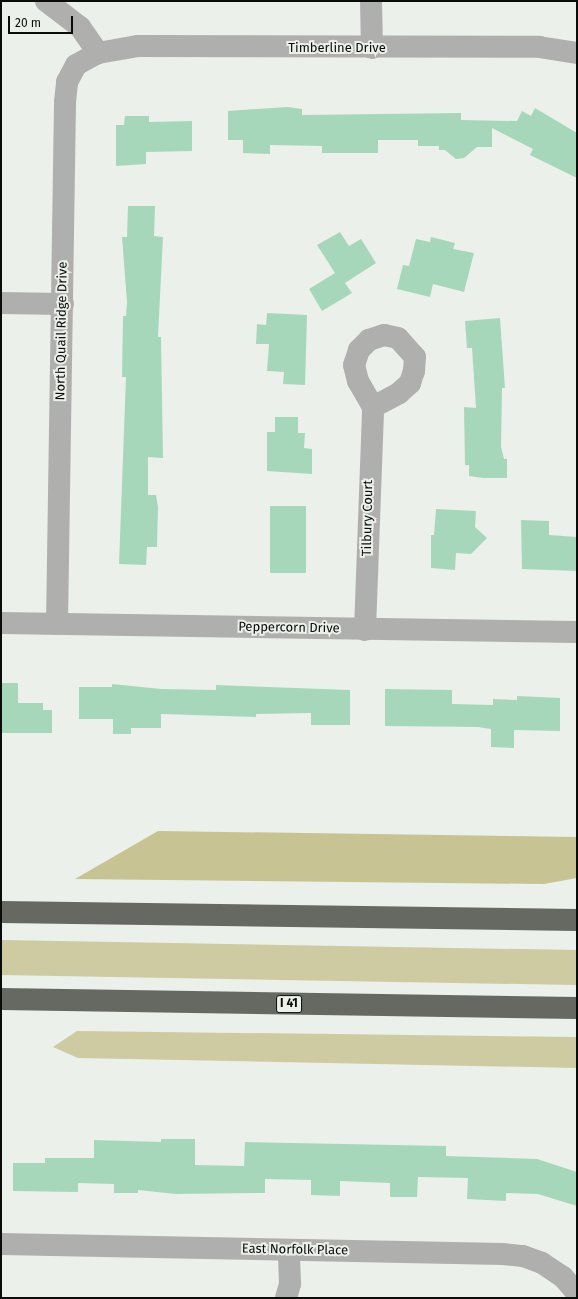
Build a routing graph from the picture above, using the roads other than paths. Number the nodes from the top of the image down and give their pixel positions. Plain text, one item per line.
1 (46, 1) edge
2 (371, 1) edge
3 (372, 48) junction
4 (98, 53) junction
5 (577, 53) edge
6 (1, 303) edge
7 (63, 304) junction
8 (373, 407) dead end
9 (1, 623) edge
10 (57, 624) junction
11 (366, 630) junction
12 (577, 632) edge
13 (1, 912) edge
14 (577, 920) edge
15 (1, 999) edge
16 (577, 1008) edge
17 (1, 1244) edge
18 (289, 1250) junction
19 (577, 1293) edge
20 (286, 1298) edge

1 - 4 street
2 - 3 street
3 - 4 street, Timberline Drive
3 - 5 street, Timberline Drive
4 - 7 street, North Quail Ridge Drive
6 - 7 street
7 - 10 street, North Quail Ridge Drive
8 - 11 street, Tilbury Court
9 - 10 street, Peppercorn Drive
10 - 11 street, Peppercorn Drive
11 - 12 street, Peppercorn Drive
13 - 14 highway
15 - 16 highway, I 41
17 - 18 street, East Norfolk Place
18 - 19 street, East Norfolk Place
18 - 20 street

